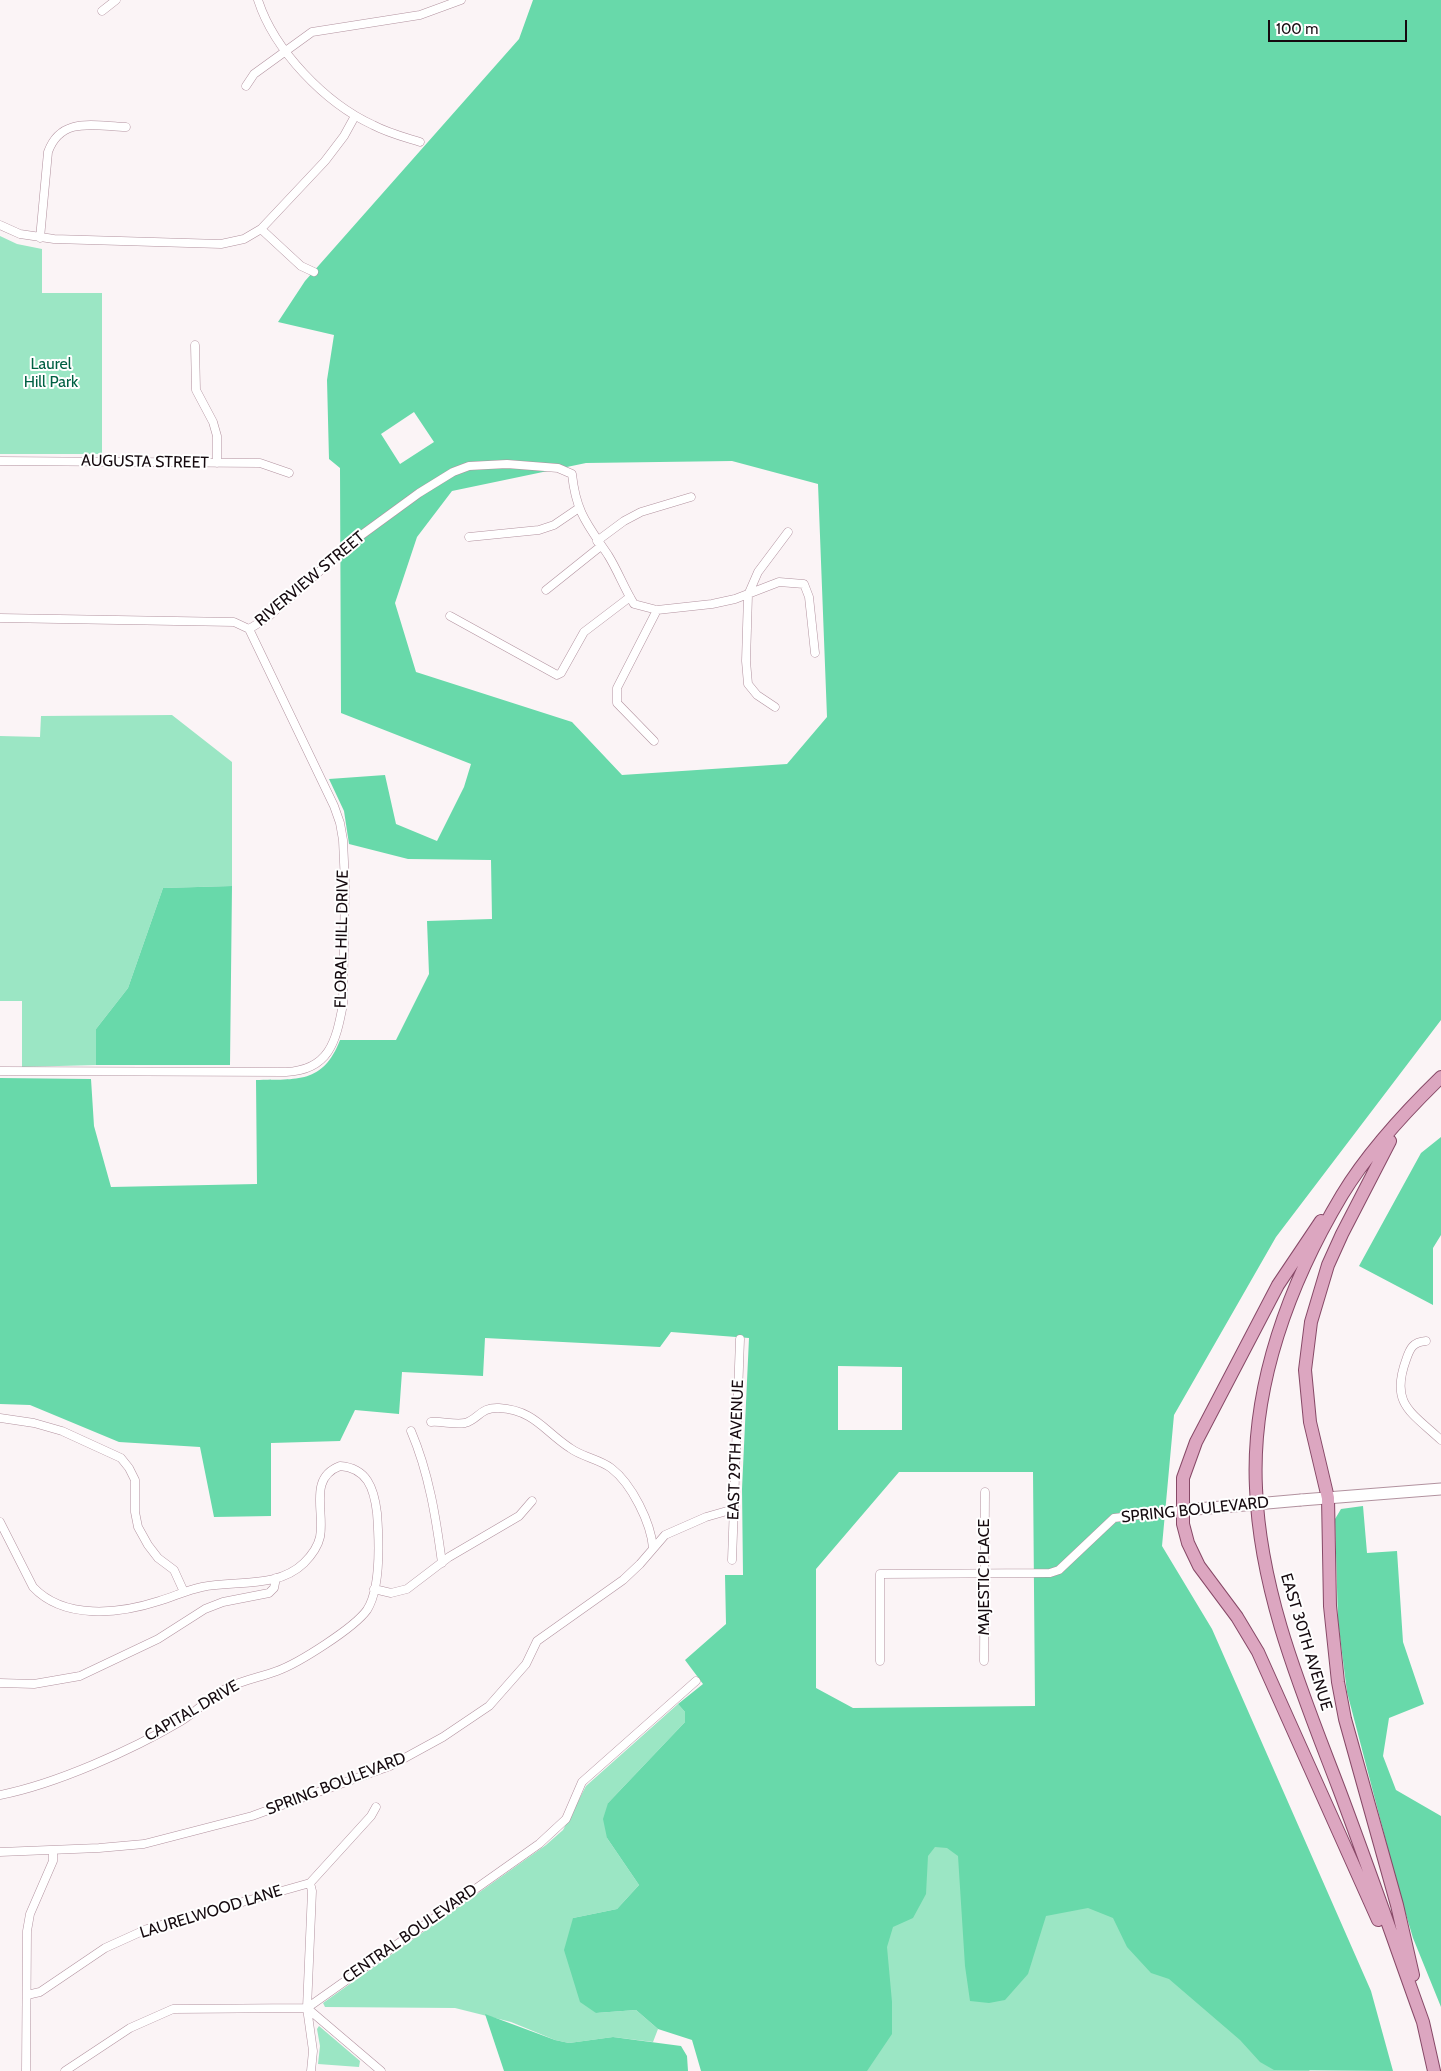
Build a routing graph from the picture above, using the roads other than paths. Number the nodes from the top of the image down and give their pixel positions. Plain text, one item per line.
1 (116, 0) edge
2 (258, 0) edge
3 (461, 0) edge
4 (102, 11) dead end
5 (286, 50) junction
6 (246, 86) dead end
7 (355, 116) junction
8 (126, 127) dead end
9 (420, 142) dead end
10 (0, 225) edge
11 (261, 229) junction
12 (40, 238) junction
13 (314, 272) dead end
14 (196, 345) dead end
15 (0, 461) edge
16 (216, 463) junction
17 (289, 473) dead end
18 (692, 497) dead end
19 (579, 508) junction
20 (788, 532) dead end
21 (469, 537) dead end
22 (599, 543) junction
23 (546, 590) dead end
24 (748, 595) junction
25 (630, 597) junction
26 (657, 610) junction
27 (450, 616) dead end
28 (0, 618) edge
29 (250, 629) junction
30 (814, 653) dead end
31 (775, 707) dead end
32 (654, 741) dead end
33 (0, 1071) edge
34 (1441, 1077) edge
35 (1405, 1114) junction
36 (1342, 1194) junction
37 (740, 1340) dead end
38 (1426, 1341) dead end
39 (0, 1418) edge
40 (431, 1422) dead end
41 (411, 1431) dead end
42 (1441, 1440) edge
43 (1441, 1489) edge
44 (985, 1492) dead end
45 (1328, 1498) junction
46 (532, 1501) dead end
47 (734, 1509) junction
48 (1182, 1510) junction
49 (0, 1522) edge
50 (653, 1548) junction
51 (732, 1560) dead end
52 (442, 1563) junction
53 (984, 1574) junction
54 (276, 1578) junction
55 (374, 1589) junction
56 (184, 1592) junction
57 (880, 1660) dead end
58 (984, 1661) dead end
59 (696, 1682) dead end
60 (0, 1683) edge
61 (0, 1795) edge
62 (376, 1807) dead end
63 (53, 1850) junction
64 (0, 1852) edge
65 (310, 1883) junction
66 (1410, 1988) junction
67 (27, 1995) junction
68 (306, 2008) junction
69 (1423, 2022) junction
70 (26, 2071) edge
71 (65, 2071) edge
72 (311, 2071) edge
73 (381, 2071) edge
74 (1434, 2071) edge

1 - 4 street
2 - 5 street
3 - 5 street
5 - 6 street
5 - 7 street
7 - 9 street
7 - 11 street
8 - 12 street
10 - 12 street
11 - 12 street
11 - 13 street
14 - 16 street
15 - 16 street, AUGUSTA STREET
16 - 17 street, AUGUSTA STREET
18 - 22 street
19 - 21 street
19 - 22 street
19 - 29 street, RIVERVIEW STREET
20 - 24 street
22 - 23 street
22 - 25 street
24 - 26 street
24 - 30 street
24 - 31 street
25 - 26 street
25 - 27 street
26 - 32 street
28 - 29 street, RIVERVIEW STREET
29 - 33 street, FLORAL HILL DRIVE
34 - 35 main road, EAST 30TH AVENUE
35 - 36 main road, EAST 30TH AVENUE
35 - 45 main road
36 - 48 main road
36 - 66 main road, EAST 30TH AVENUE
37 - 47 street, EAST 29TH AVENUE
38 - 42 street
39 - 56 street
40 - 50 street
41 - 52 street
43 - 45 street, SPRING BOULEVARD
44 - 53 street, MAJESTIC PLACE
45 - 48 street, SPRING BOULEVARD, bridge
45 - 69 main road
46 - 52 street
47 - 50 street, SPRING BOULEVARD
47 - 51 street, EAST 29TH AVENUE
48 - 53 street, SPRING BOULEVARD
48 - 66 main road
49 - 56 street, CAPITAL DRIVE
50 - 63 street, SPRING BOULEVARD
52 - 55 street
53 - 57 street, SPRING BOULEVARD
53 - 58 street, MAJESTIC PLACE
54 - 55 street, CAPITAL DRIVE
54 - 56 street, CAPITAL DRIVE
54 - 60 street
55 - 61 street, CAPITAL DRIVE
59 - 68 street, CENTRAL BOULEVARD
62 - 65 street
63 - 64 street, SPRING BOULEVARD
63 - 67 street
65 - 67 street, LAURELWOOD LANE
65 - 68 street
66 - 69 main road, EAST 30TH AVENUE
67 - 70 street
68 - 71 street
68 - 72 street
68 - 73 street
69 - 74 main road, EAST 30TH AVENUE

